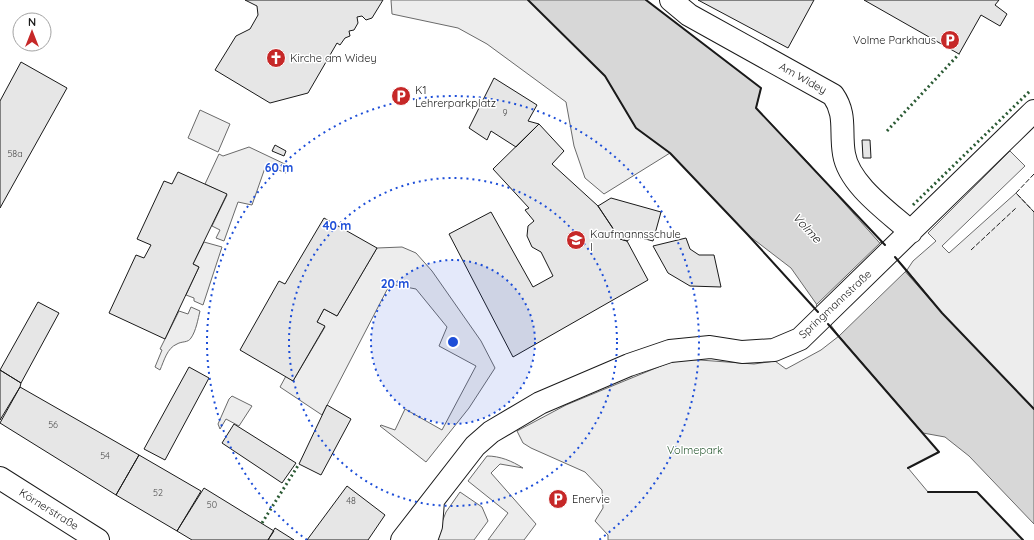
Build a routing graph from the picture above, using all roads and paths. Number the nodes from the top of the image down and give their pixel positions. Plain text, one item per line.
1 (671, 0) edge
2 (1034, 111) edge
3 (911, 232) junction
4 (0, 478) edge
5 (433, 501) junction
6 (98, 540) edge
7 (402, 540) edge
8 (426, 540) edge

1 - 3 street, Am Widey
2 - 3 street, Springmannstraße
3 - 5 street, Springmannstraße
4 - 6 street, Körnerstraße
5 - 7 street, Springmannstraße
5 - 8 street

